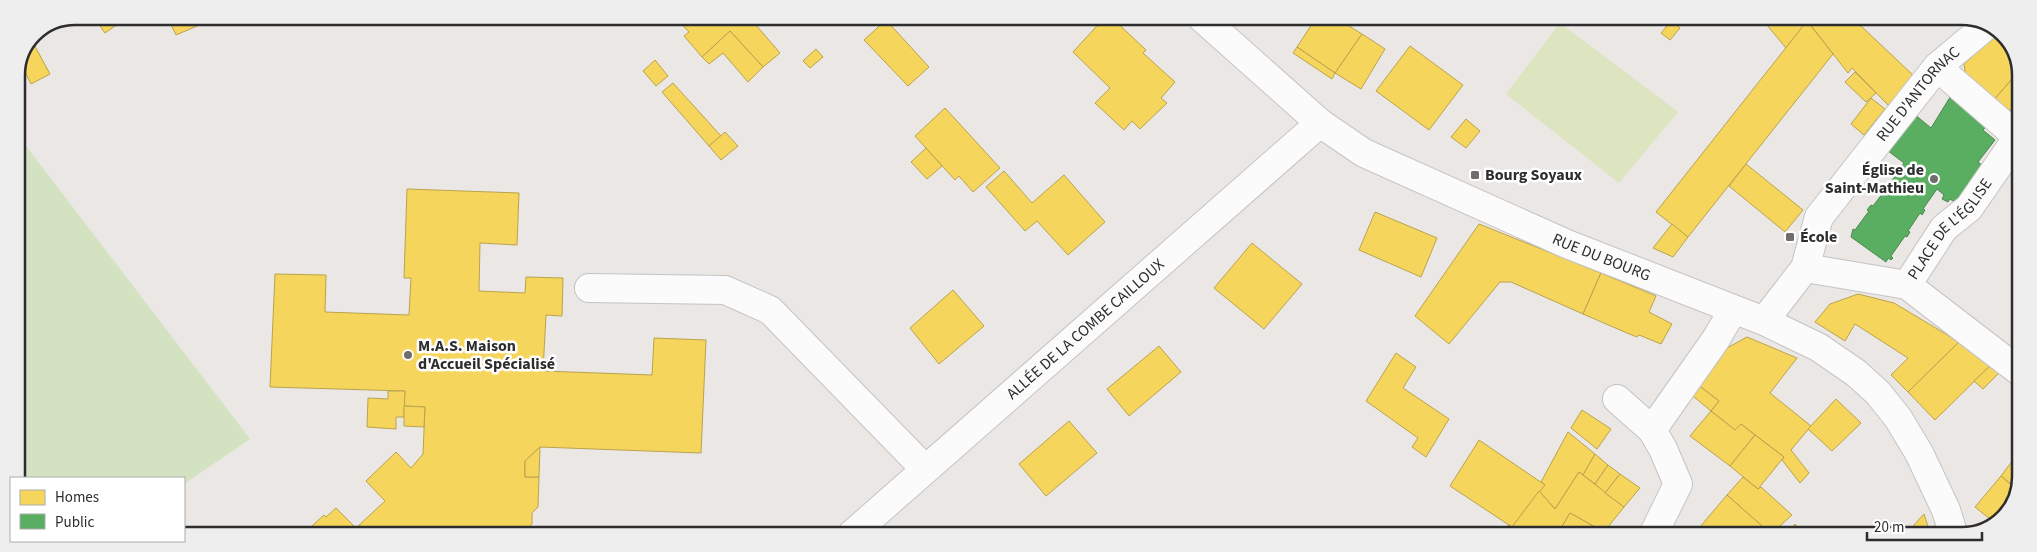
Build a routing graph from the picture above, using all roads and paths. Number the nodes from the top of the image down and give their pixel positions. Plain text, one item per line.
1 (1210, 25) edge
2 (1982, 29) edge
3 (1937, 67) junction
4 (1320, 123) junction
5 (2012, 132) edge
6 (2012, 146) edge
7 (1805, 268) junction
8 (1907, 285) junction
9 (589, 288) dead end
10 (1733, 310) junction
11 (1764, 322) junction
12 (2012, 366) edge
13 (1616, 399) dead end
14 (1652, 430) junction
15 (925, 469) junction
16 (860, 527) edge
17 (1657, 527) edge
18 (1951, 527) edge

1 - 4 street, RUE DU BOURG
2 - 3 street, RUE D'ANTORNAC
3 - 5 street, PLACE DE L'ÉGLISE
3 - 7 street, RUE D'ANTORNAC
4 - 10 street, RUE DU BOURG
4 - 15 street, ALLÉE DE LA COMBE CAILLOUX
6 - 8 street, PLACE DE L'ÉGLISE
7 - 8 street
7 - 11 street, RUE D'ANTORNAC
8 - 12 street
9 - 15 street
10 - 11 street, RUE DU BOURG
10 - 14 street
11 - 18 street, RUE DU BOURG
13 - 14 street
14 - 17 street
15 - 16 street, ALLÉE DE LA COMBE CAILLOUX

